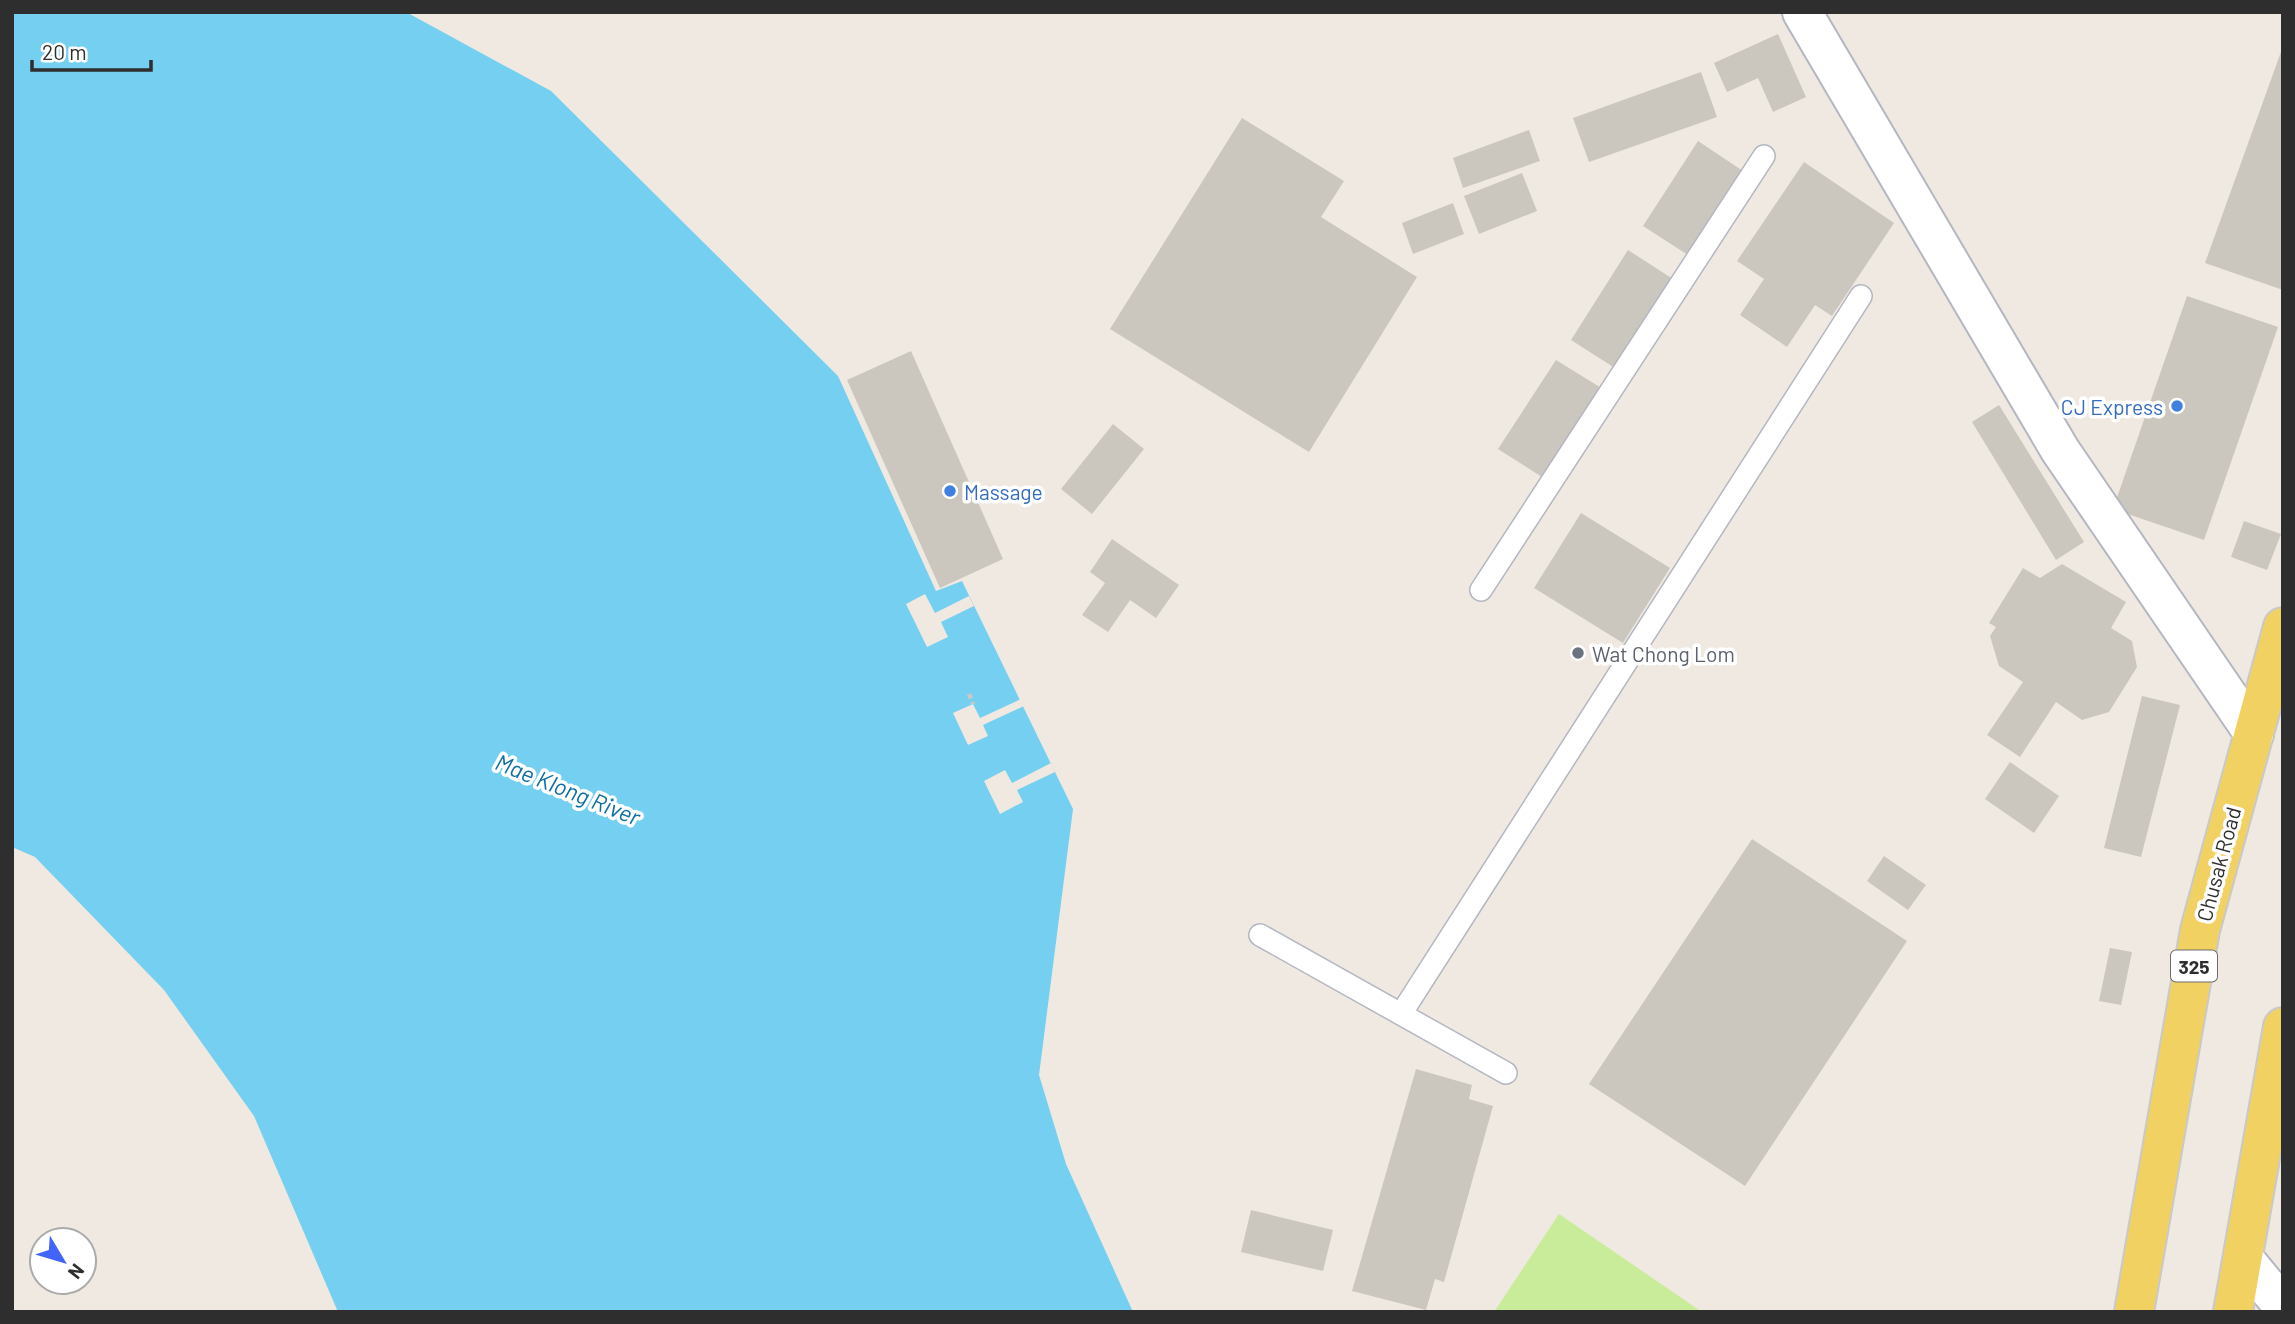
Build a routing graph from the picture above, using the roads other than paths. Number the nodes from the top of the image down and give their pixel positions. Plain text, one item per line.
1 (1802, 12) edge
2 (1765, 156) dead end
3 (1861, 296) dead end
4 (1481, 590) dead end
5 (2283, 627) edge
6 (2254, 734) junction
7 (1260, 935) dead end
8 (1401, 1014) junction
9 (2283, 1027) edge
10 (1506, 1073) dead end
11 (2244, 1259) junction
12 (2283, 1306) edge
13 (2134, 1312) edge
14 (2233, 1312) edge

1 - 6 street
2 - 4 lane
3 - 8 lane
5 - 6 main road, Chusak Road / 325
6 - 13 main road, Chusak Road / 325
7 - 8 lane
8 - 10 lane
9 - 11 main road
11 - 12 street
11 - 14 main road

